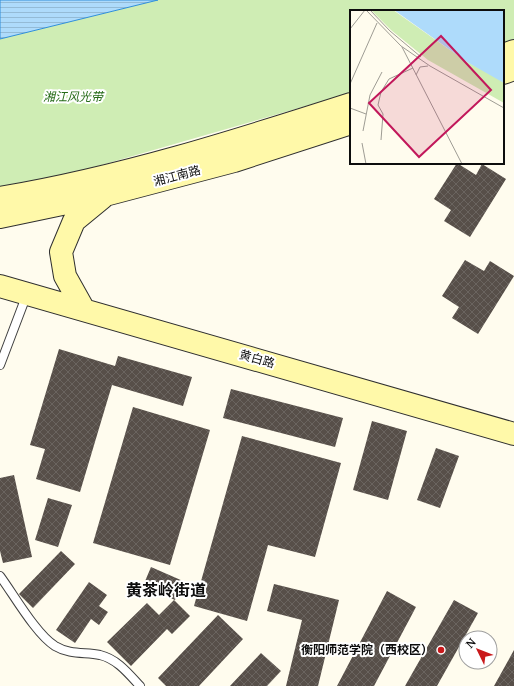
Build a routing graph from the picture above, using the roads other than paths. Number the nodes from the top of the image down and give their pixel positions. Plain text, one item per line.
1 (514, 51) edge
2 (504, 55) edge
3 (514, 69) edge
4 (504, 73) edge
5 (350, 104) edge
6 (350, 123) edge
7 (105, 195) junction
8 (0, 198) edge
9 (0, 217) edge
10 (0, 286) edge
11 (28, 294) junction
12 (84, 310) junction
13 (0, 365) edge
14 (514, 434) edge
15 (0, 576) edge
16 (140, 686) edge

1 - 2 main road
3 - 4 main road
5 - 8 main road, 湘江南路
6 - 7 main road, 湘江南路
7 - 9 main road, 湘江南路
7 - 12 main road
10 - 11 main road, 黄白路
11 - 12 main road, 黄白路
11 - 13 lane
12 - 14 main road, 黄白路
15 - 16 lane

